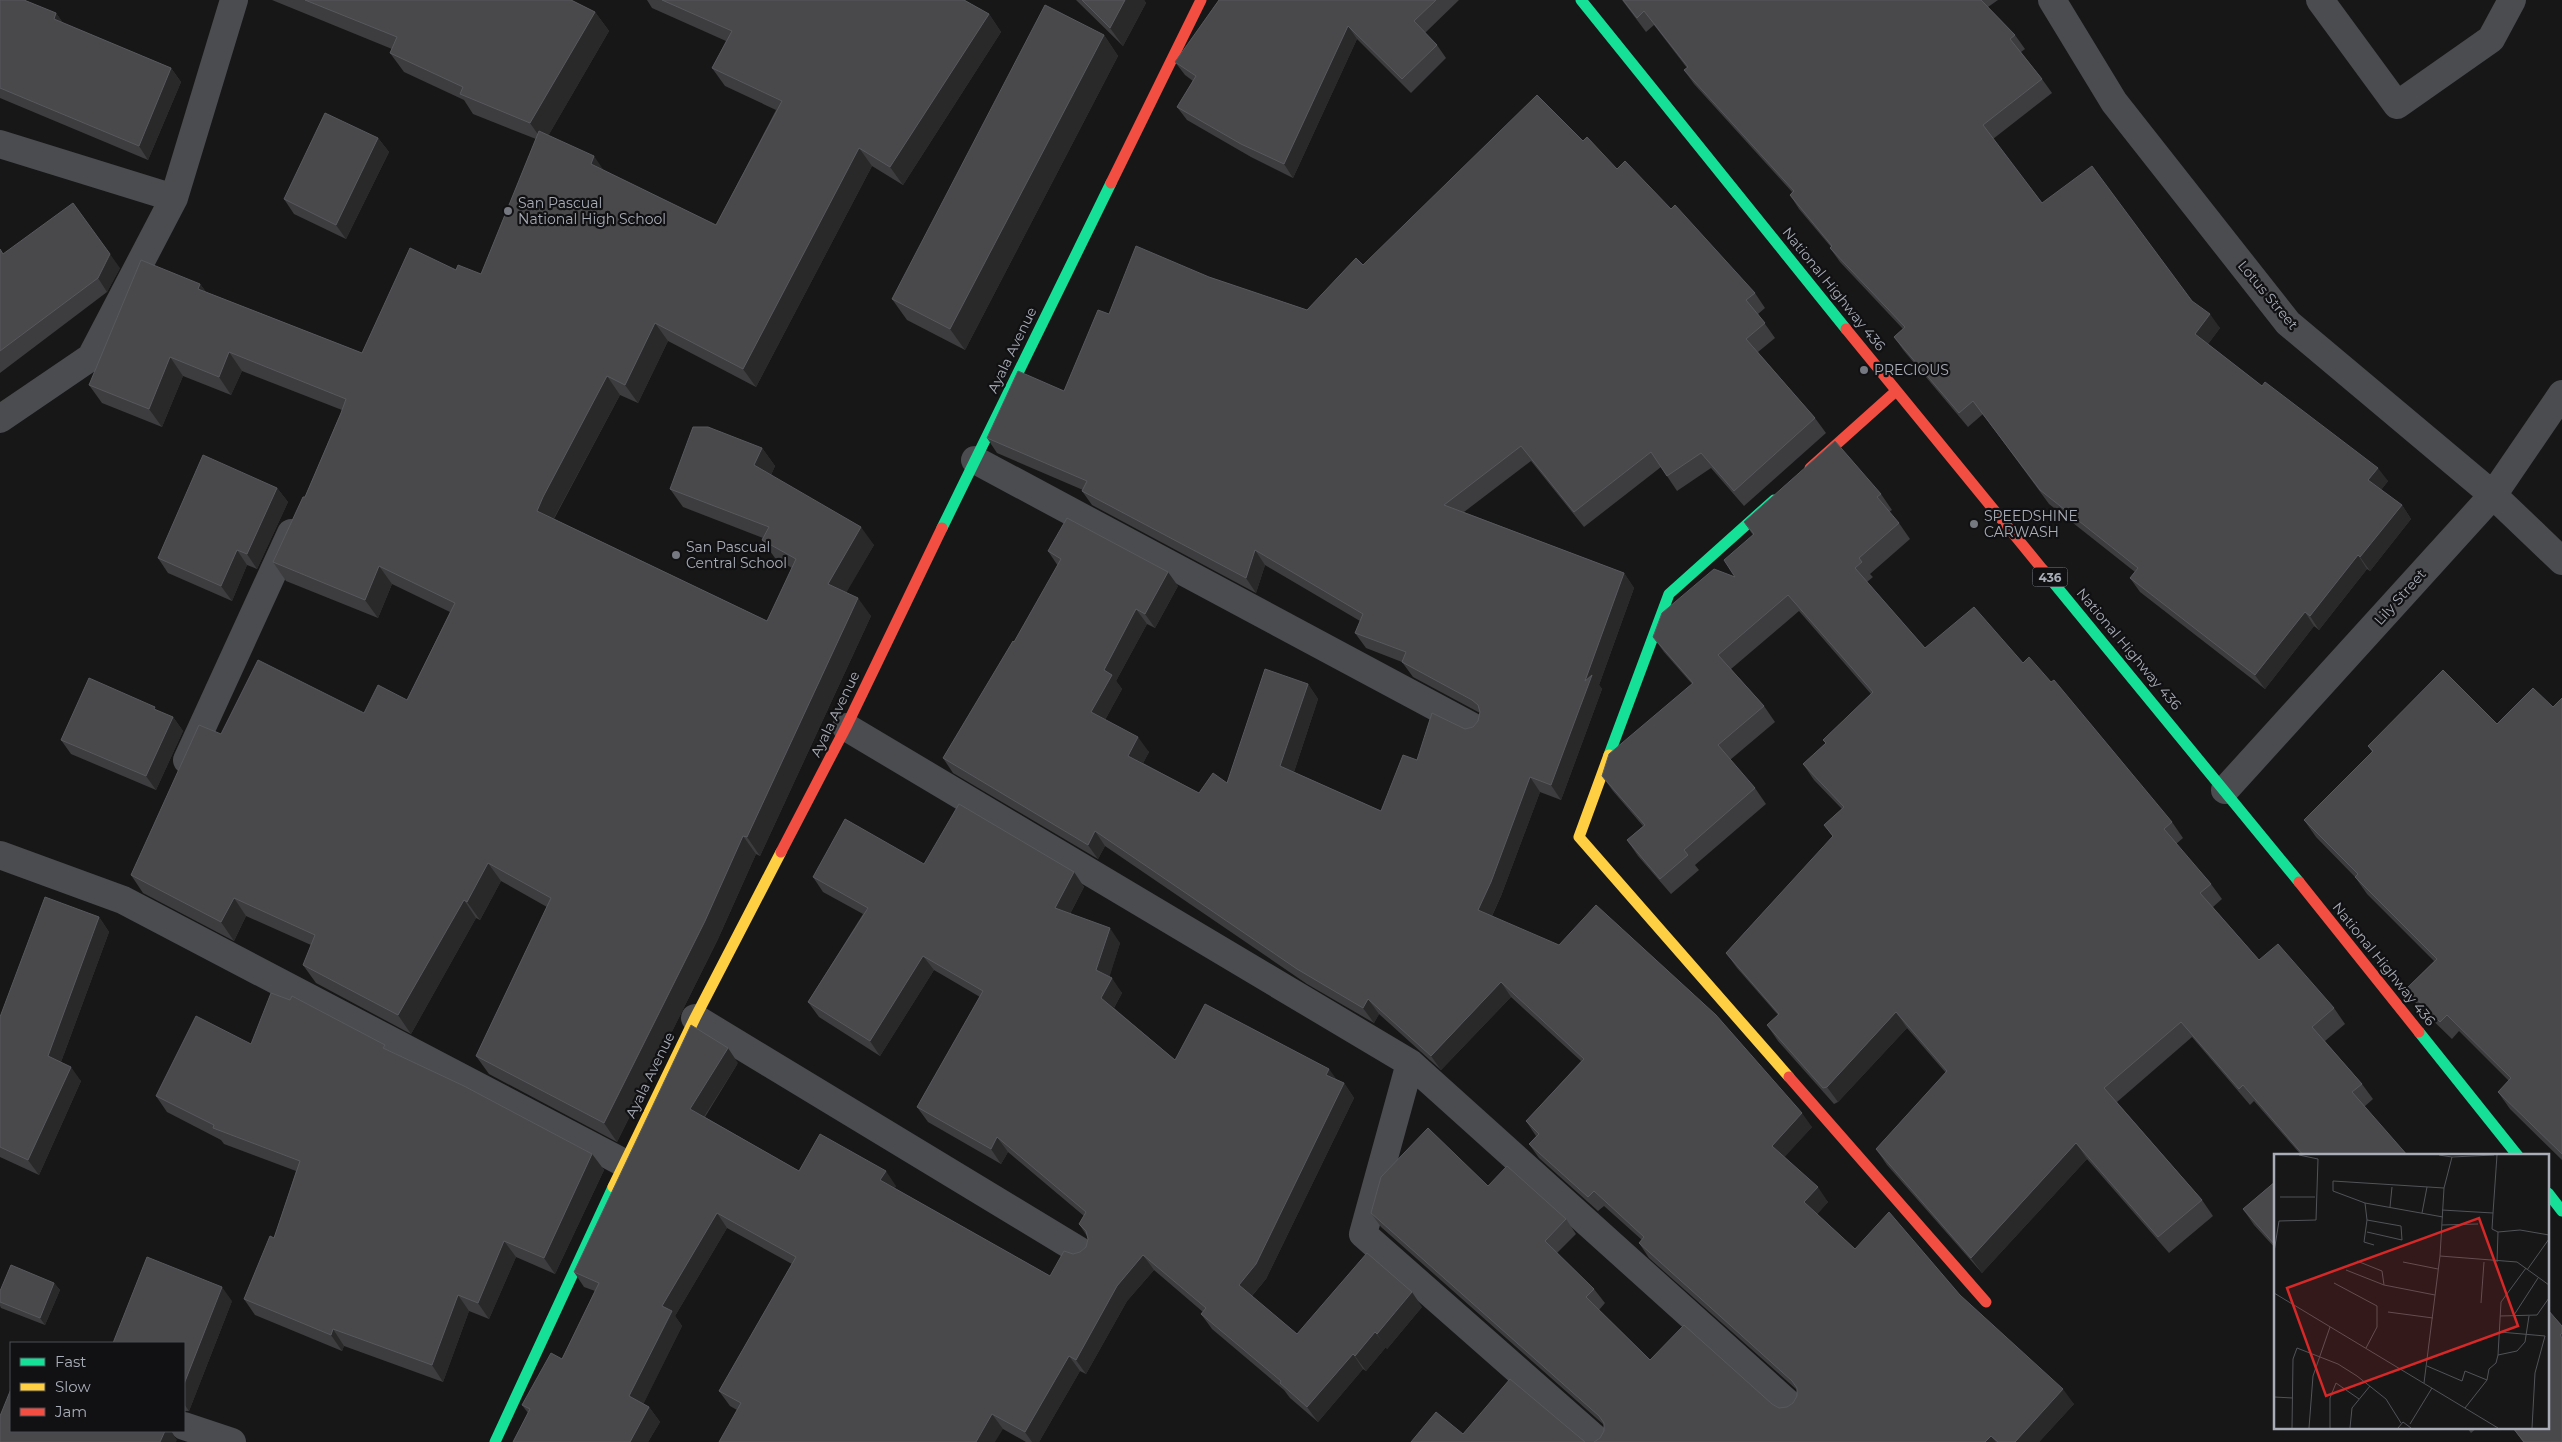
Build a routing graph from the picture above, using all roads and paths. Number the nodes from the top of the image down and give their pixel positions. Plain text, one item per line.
1 (1201, 0) edge
2 (1581, 0) edge
3 (2052, 0) edge
4 (2320, 0) edge
5 (2512, 0) edge
6 (231, 1) edge
7 (1, 146) edge
8 (174, 198) junction
9 (1896, 390) junction
10 (2562, 394) edge
11 (0, 419) edge
12 (975, 460) junction
13 (1801, 476) edge
14 (1786, 489) edge
15 (2493, 495) junction
16 (299, 514) edge
17 (2562, 561) edge
18 (846, 727) junction
19 (1475, 728) edge
20 (176, 783) edge
21 (2225, 790) junction
22 (0, 855) edge
23 (135, 873) edge
24 (123, 900) junction
25 (695, 1018) junction
26 (1410, 1063) junction
27 (2516, 1154) edge
28 (624, 1163) junction
29 (2550, 1196) edge
30 (2562, 1211) edge
31 (1082, 1253) edge
32 (1986, 1302) dead end
33 (1792, 1407) edge
34 (185, 1426) edge
35 (232, 1442) edge
36 (495, 1442) edge
37 (1600, 1442) edge

1 - 12 street, Ayala Avenue
2 - 9 street, National Highway 436 / 436
3 - 15 street, Lotus Street
4 - 5 street
6 - 8 street
7 - 8 street
8 - 11 street
9 - 13 street
9 - 21 street, National Highway 436 / 436
10 - 15 street, Lily Street
12 - 18 street, Ayala Avenue
12 - 19 street
14 - 32 street
15 - 17 street, Lotus Street
15 - 21 street, Lily Street
16 - 20 street
18 - 25 street, Ayala Avenue
18 - 26 street
21 - 27 street, National Highway 436 / 436
22 - 24 street
23 - 24 street
24 - 28 street
25 - 28 street, Ayala Avenue
25 - 31 street
26 - 33 street
26 - 37 street
28 - 36 street, Ayala Avenue
29 - 30 street
34 - 35 street

